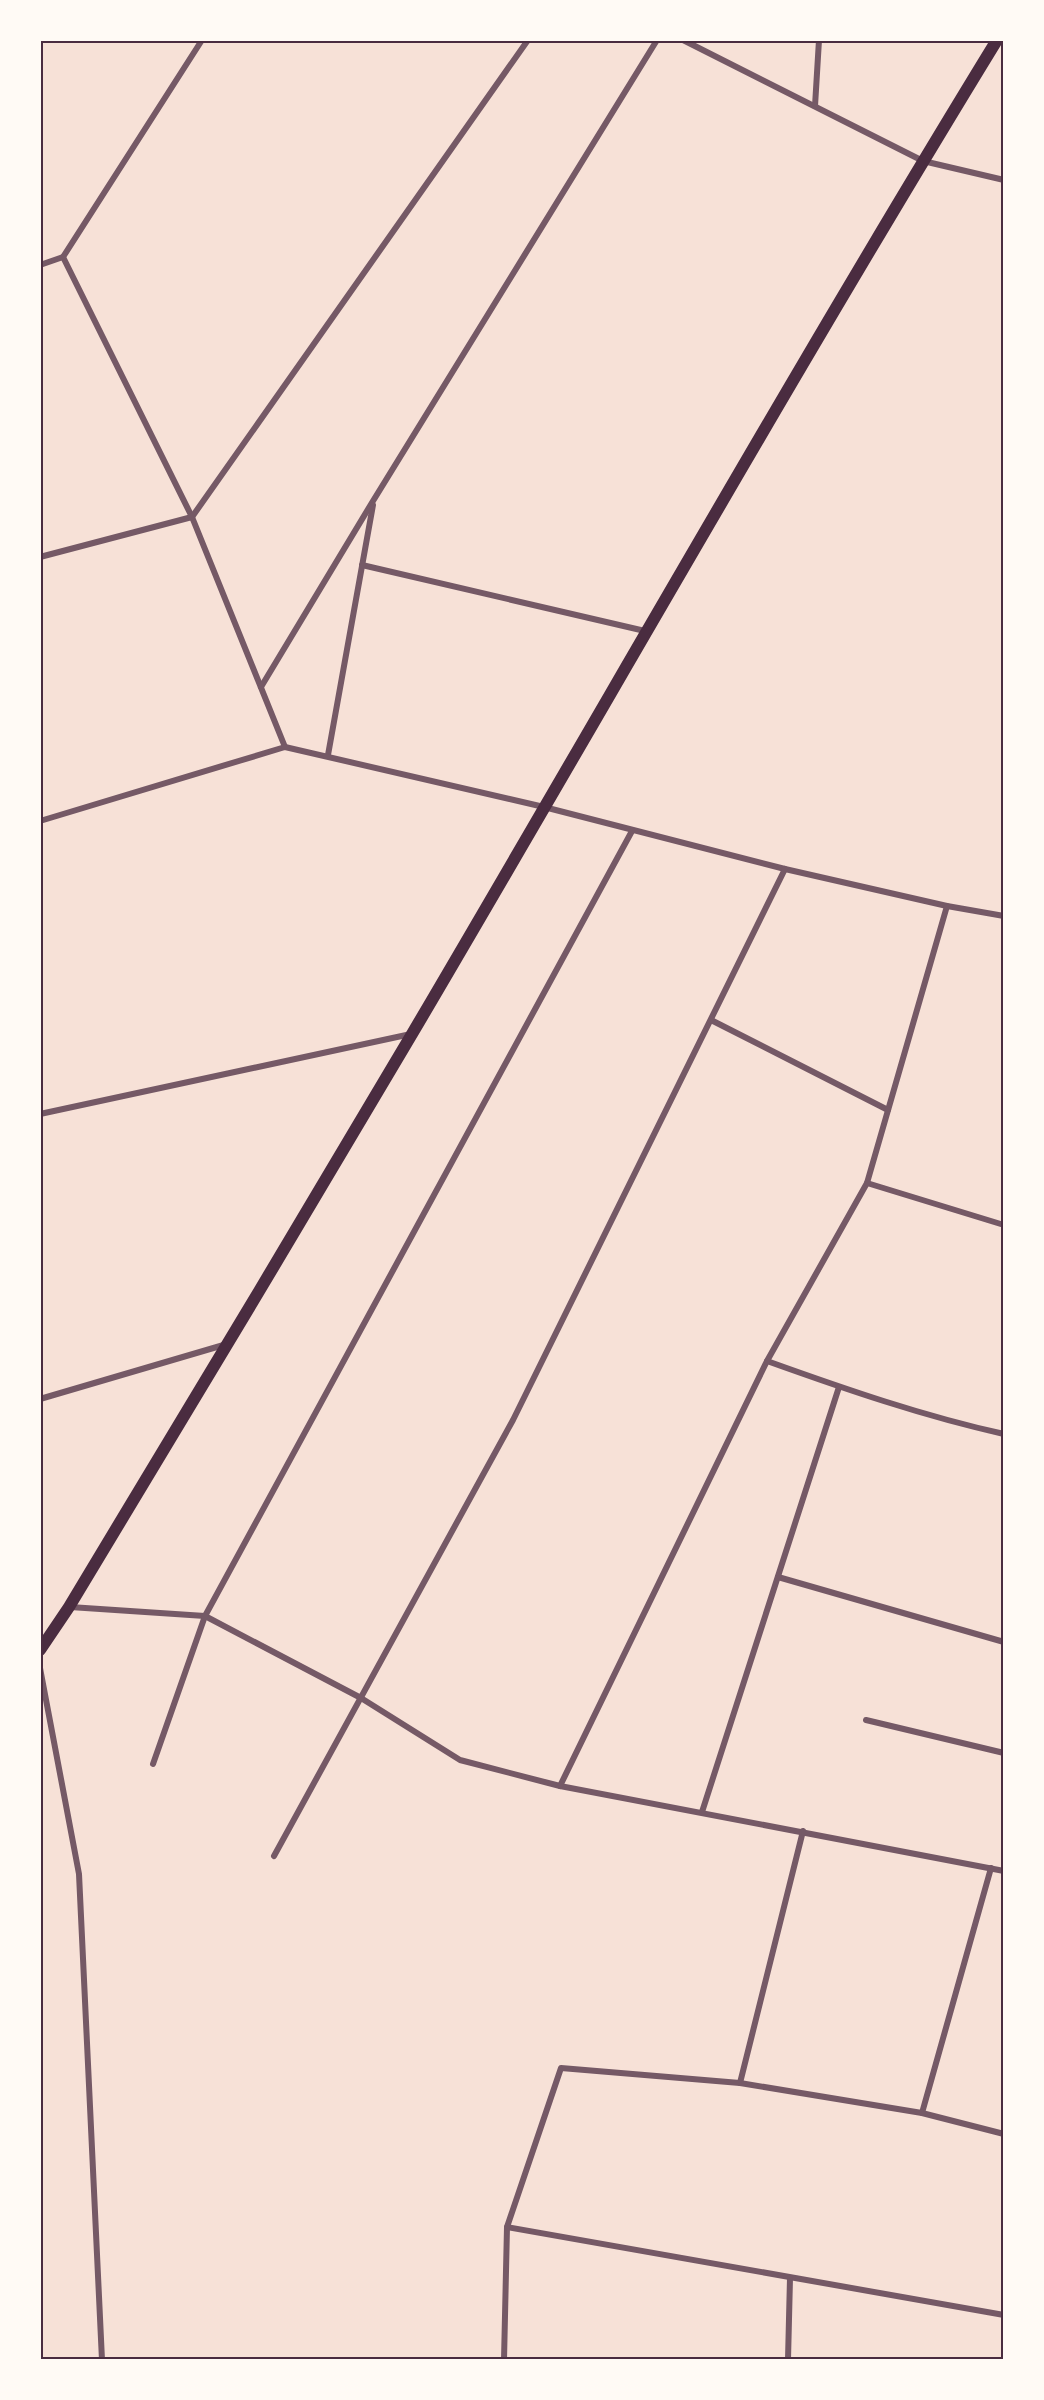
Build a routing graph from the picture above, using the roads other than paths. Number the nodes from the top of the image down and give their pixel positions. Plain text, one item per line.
1 (201, 40) edge
2 (528, 40) edge
3 (657, 40) edge
4 (683, 40) edge
5 (819, 40) edge
6 (997, 40) edge
7 (815, 106) junction
8 (923, 161) junction
9 (1004, 180) edge
10 (63, 257) junction
11 (40, 265) edge
12 (373, 501) junction
13 (192, 517) junction
14 (40, 557) edge
15 (362, 565) junction
16 (645, 631) junction
17 (261, 687) junction
18 (285, 747) junction
19 (328, 755) junction
20 (544, 807) junction
21 (40, 821) edge
22 (632, 831) junction
23 (785, 869) junction
24 (947, 906) junction
25 (1004, 916) edge
26 (711, 1020) junction
27 (412, 1034) junction
28 (888, 1110) junction
29 (40, 1114) edge
30 (867, 1183) junction
31 (1004, 1225) edge
32 (227, 1344) junction
33 (767, 1361) junction
34 (838, 1387) junction
35 (40, 1399) edge
36 (1004, 1434) edge
37 (778, 1577) junction
38 (69, 1607) junction
39 (205, 1616) junction
40 (1004, 1642) edge
41 (40, 1650) edge
42 (40, 1668) edge
43 (361, 1698) junction
44 (866, 1719) dead end
45 (1004, 1753) edge
46 (153, 1764) dead end
47 (560, 1786) junction
48 (702, 1812) junction
49 (803, 1831) junction
50 (274, 1856) dead end
51 (991, 1868) junction
52 (1004, 1871) edge
53 (740, 2083) junction
54 (922, 2113) junction
55 (1004, 2134) edge
56 (507, 2227) junction
57 (790, 2278) junction
58 (1004, 2315) edge
59 (102, 2360) edge
60 (504, 2360) edge
61 (788, 2360) edge

1 - 10 street
2 - 13 street
3 - 12 street
4 - 7 street
5 - 7 street
6 - 8 main road
7 - 8 street
8 - 9 street
8 - 16 main road
10 - 11 street
10 - 13 street
12 - 15 street
12 - 17 street
13 - 14 street
13 - 17 street
15 - 16 street
15 - 19 street
16 - 20 main road
17 - 18 street
18 - 19 street
18 - 21 street
19 - 20 street
20 - 22 street
20 - 27 main road
22 - 23 street
22 - 39 street
23 - 24 street
23 - 26 street
24 - 25 street
24 - 28 street
26 - 28 street
26 - 43 street
27 - 29 street
27 - 32 main road
28 - 30 street
30 - 31 street
30 - 33 street
32 - 35 street
32 - 38 main road
33 - 34 street
33 - 47 street
34 - 36 street
34 - 37 street
37 - 40 street
37 - 48 street
38 - 39 street
38 - 41 main road
39 - 43 street
39 - 46 street
42 - 59 street
43 - 47 street
43 - 50 street
44 - 45 street
47 - 48 street
48 - 49 street
49 - 51 street
49 - 53 street
51 - 52 street
51 - 54 street
53 - 54 street
53 - 56 street
54 - 55 street
56 - 57 street
56 - 60 street
57 - 58 street
57 - 61 street

